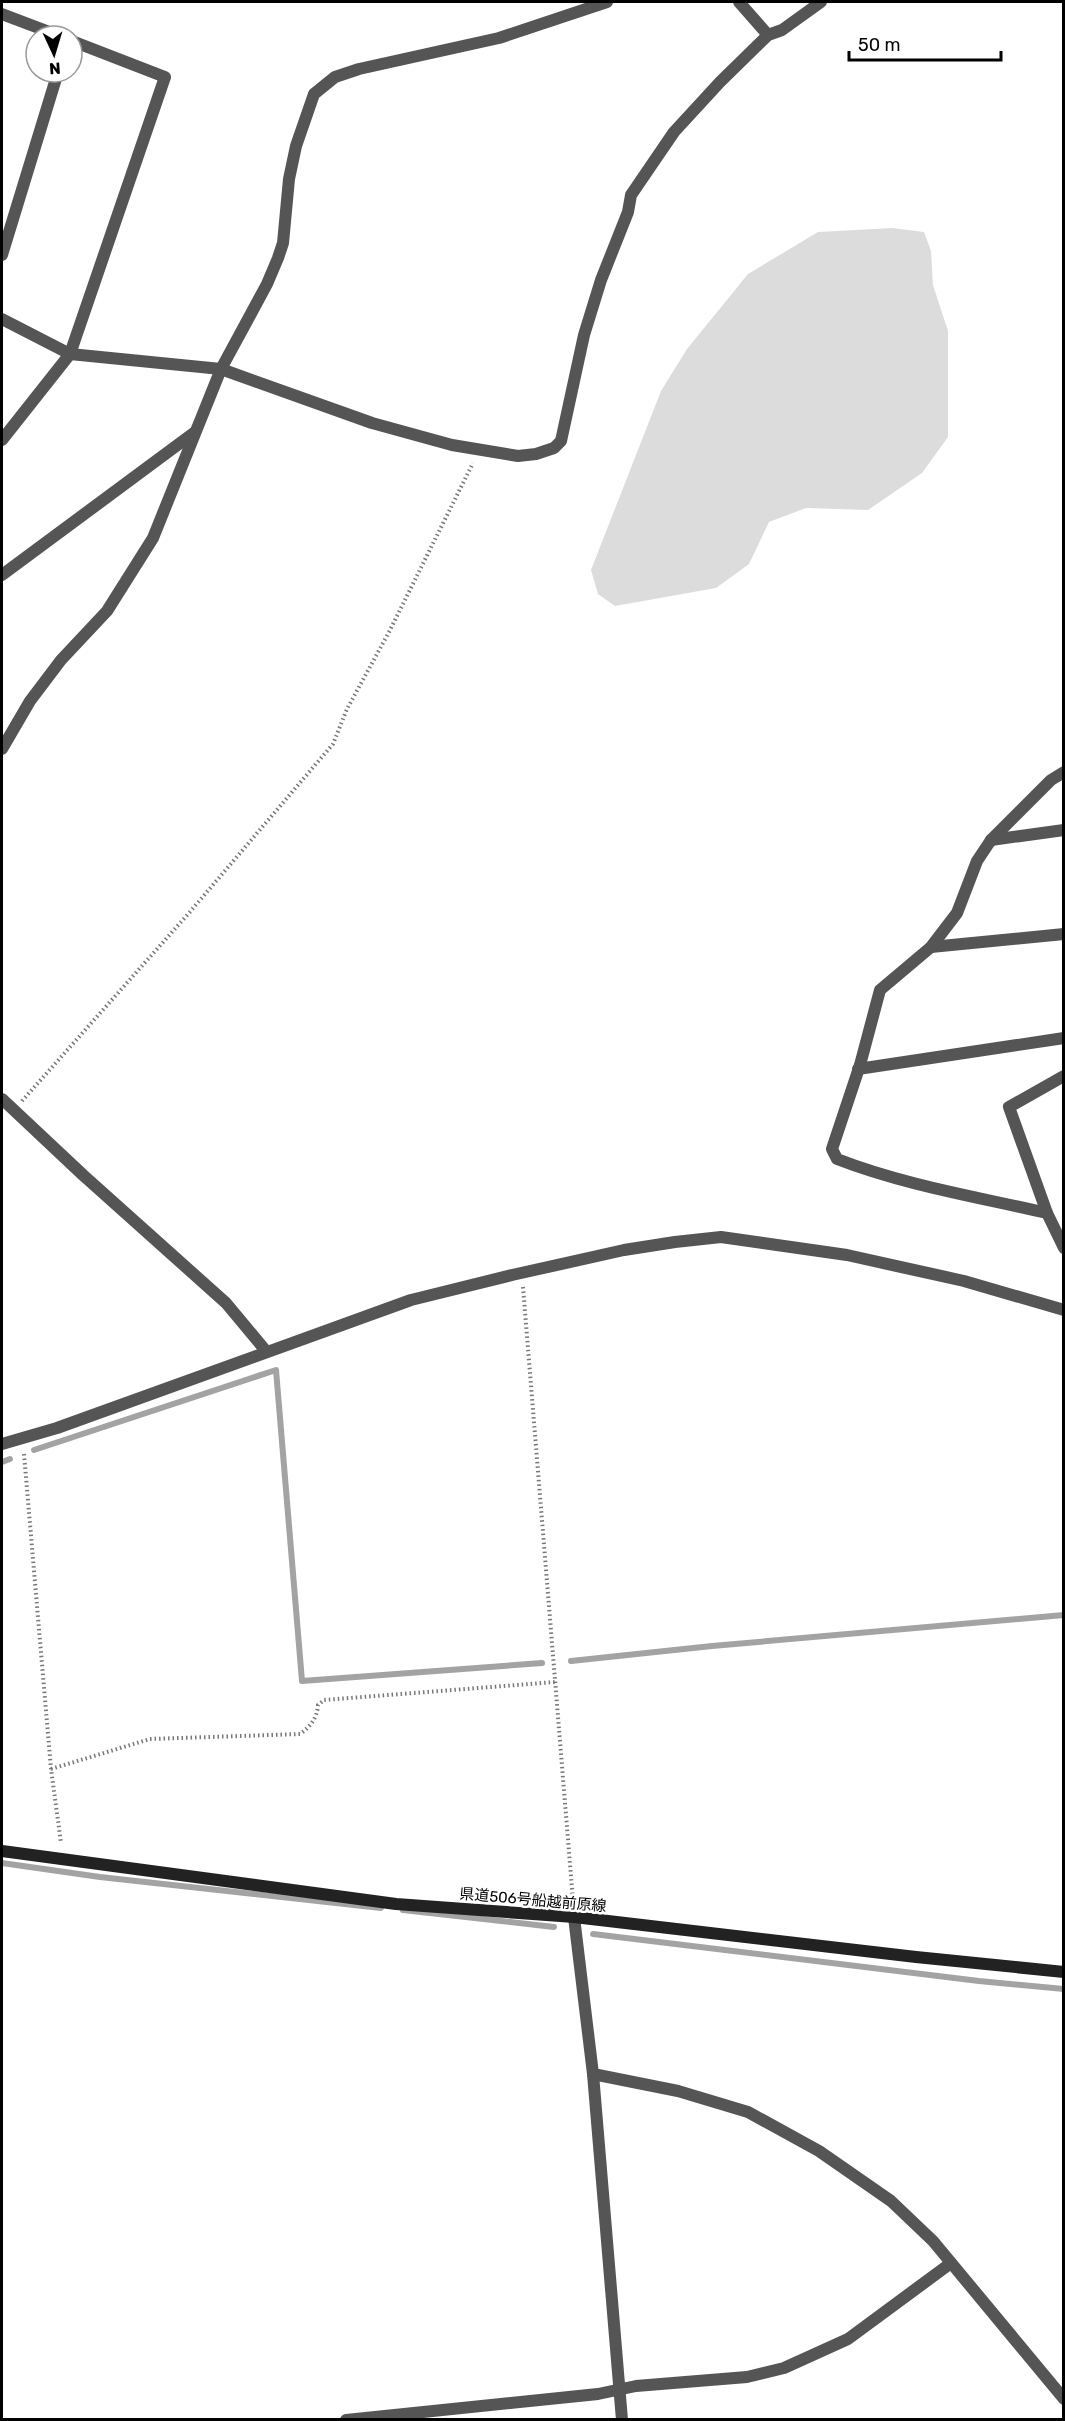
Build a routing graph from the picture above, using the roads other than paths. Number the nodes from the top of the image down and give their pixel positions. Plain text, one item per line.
1 (607, 2) edge
2 (739, 2) edge
3 (821, 2) edge
4 (2, 14) edge
5 (28, 24) edge
6 (768, 36) junction
7 (84, 45) edge
8 (53, 84) edge
9 (2, 255) edge
10 (2, 319) edge
11 (70, 354) junction
12 (221, 369) junction
13 (196, 431) junction
14 (2, 440) edge
15 (2, 575) edge
16 (2, 749) edge
17 (1064, 772) edge
18 (1064, 830) edge
19 (991, 840) junction
20 (1064, 934) edge
21 (931, 948) junction
22 (1064, 1038) edge
23 (858, 1069) junction
24 (1064, 1076) edge
25 (2, 1099) edge
26 (1047, 1213) junction
27 (1064, 1248) edge
28 (1064, 1310) edge
29 (266, 1350) junction
30 (2, 1444) edge
31 (2, 1851) edge
32 (574, 1917) junction
33 (1064, 1972) edge
34 (592, 2074) junction
35 (951, 2263) junction
36 (620, 2390) junction
37 (1064, 2399) edge
38 (346, 2420) edge
39 (622, 2420) edge

1 - 12 street
2 - 6 street
3 - 6 street
4 - 5 street
6 - 12 street
7 - 11 street
8 - 9 street
10 - 11 street
11 - 12 street
11 - 14 street
12 - 13 street
13 - 15 street
13 - 16 street
17 - 19 street
18 - 19 street
19 - 21 street
20 - 21 street
21 - 23 street
22 - 23 street
23 - 26 street
24 - 26 street
25 - 29 street
26 - 27 street
28 - 29 street
29 - 30 street
31 - 32 main road, 県道506号船越前原線
32 - 33 main road, 県道506号船越前原線
32 - 34 street
34 - 35 street
34 - 36 street
35 - 36 street
35 - 37 street
36 - 38 street
36 - 39 street

